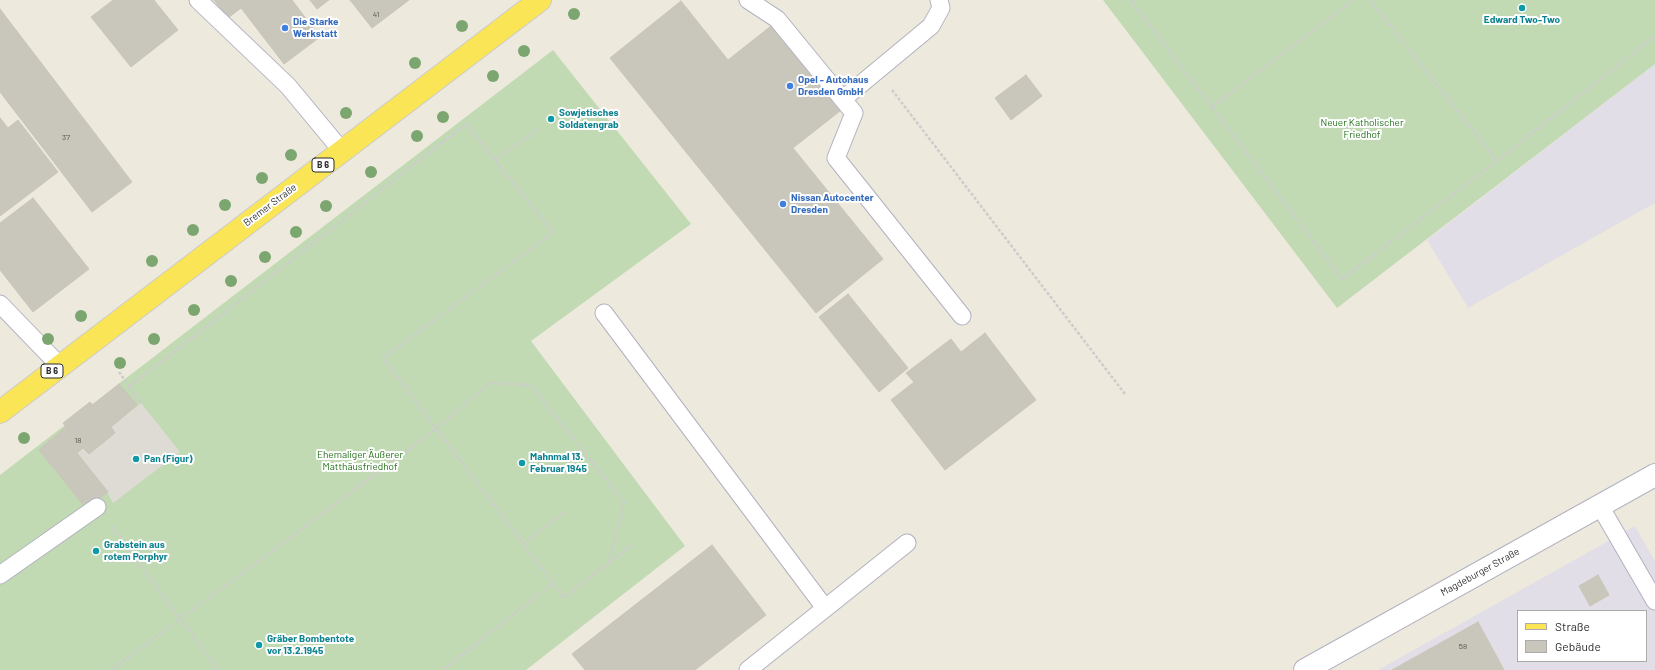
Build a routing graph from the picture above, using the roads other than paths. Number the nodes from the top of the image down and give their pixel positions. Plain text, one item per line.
1 (198, 0) edge
2 (540, 0) edge
3 (748, 0) edge
4 (940, 0) edge
5 (843, 98) junction
6 (342, 150) junction
7 (0, 304) edge
8 (604, 313) dead end
9 (962, 316) dead end
10 (59, 365) junction
11 (0, 412) edge
12 (1655, 475) edge
13 (1600, 506) junction
14 (97, 507) road end
15 (907, 543) dead end
16 (0, 575) edge
17 (1655, 601) edge
18 (825, 608) junction
19 (748, 670) edge
20 (1306, 670) edge

1 - 6 lane
2 - 6 main road, Bremer Straße / B 6
3 - 5 lane
4 - 5 lane
5 - 9 lane
6 - 10 main road, Bremer Straße / B 6
7 - 10 lane
8 - 18 lane
10 - 11 main road, Bremer Straße / B 6
12 - 13 street, Magdeburger Straße
13 - 17 lane
13 - 20 street, Magdeburger Straße
14 - 16 lane
15 - 18 lane
18 - 19 lane

